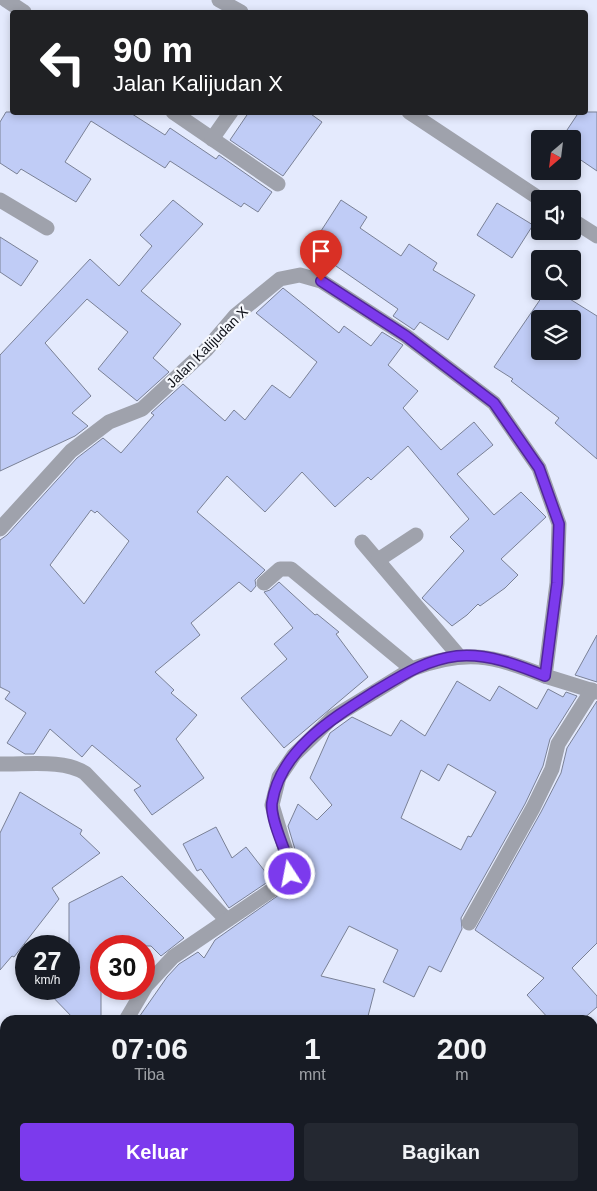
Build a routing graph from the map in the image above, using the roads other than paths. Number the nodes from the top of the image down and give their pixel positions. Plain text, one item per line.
1 (6, 0) edge
2 (219, 0) edge
3 (21, 10) edge
4 (237, 10) edge
5 (177, 115) edge
6 (229, 115) edge
7 (414, 115) edge
8 (212, 139) junction
9 (278, 184) dead end
10 (531, 193) edge
11 (0, 200) edge
12 (581, 226) edge
13 (47, 228) dead end
14 (597, 236) edge
15 (0, 529) edge
16 (416, 535) dead end
17 (362, 542) dead end
18 (378, 560) junction
19 (264, 584) dead end
20 (459, 656) junction
21 (412, 669) junction
22 (545, 676) junction
23 (595, 691) edge
24 (0, 764) edge
25 (227, 920) junction
26 (469, 923) dead end
27 (129, 1015) edge

1 - 3 street
2 - 4 street
5 - 8 street
6 - 8 street
7 - 10 street
8 - 9 street
11 - 13 street
12 - 14 street
15 - 22 street, Jalan Kalijudan X
16 - 18 street
17 - 18 street
18 - 20 street
19 - 21 street
20 - 21 street
20 - 22 street
21 - 25 street
22 - 23 street
23 - 26 street
24 - 25 street
25 - 27 street

